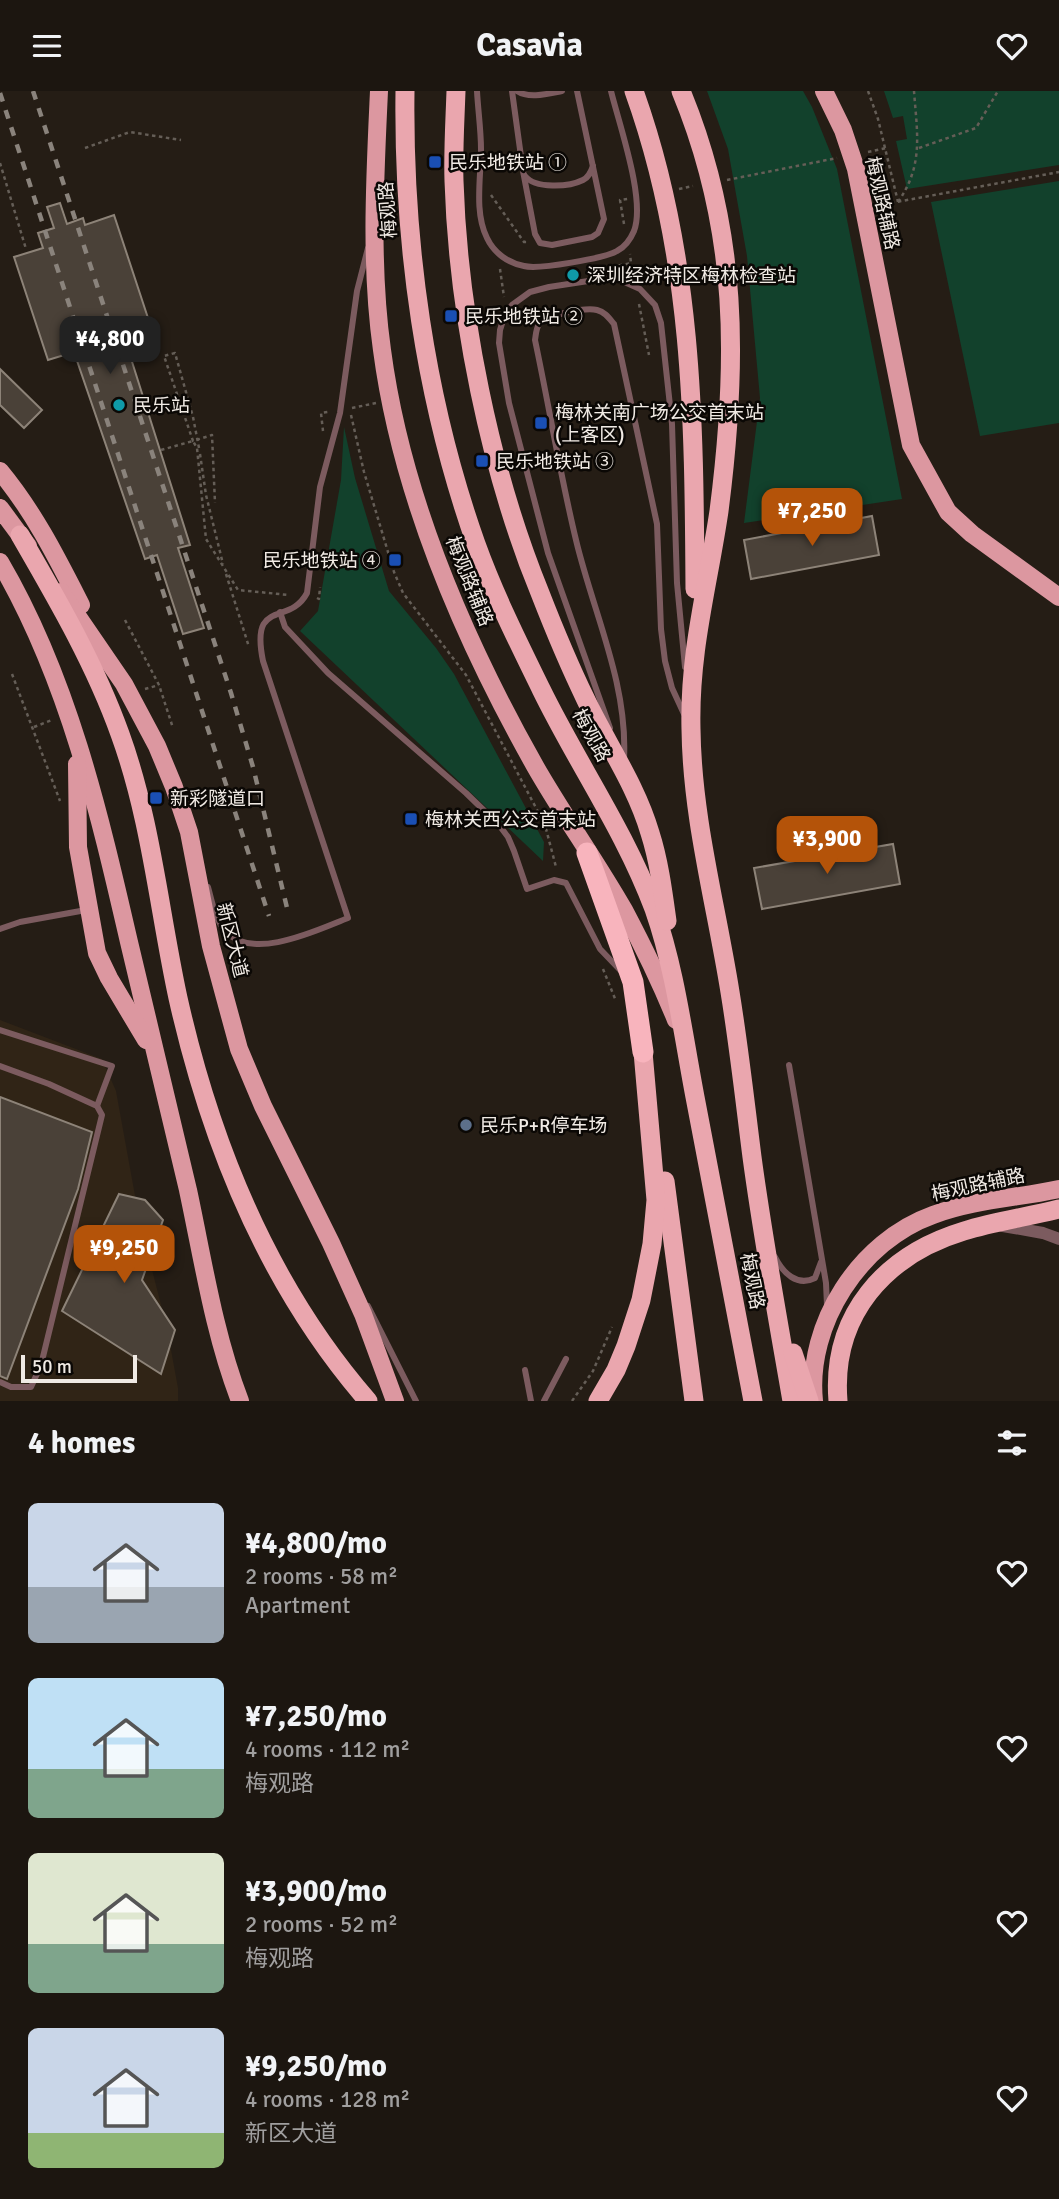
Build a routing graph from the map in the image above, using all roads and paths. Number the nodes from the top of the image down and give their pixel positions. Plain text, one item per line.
1 (379, 91) edge
2 (405, 91) edge
3 (456, 91) edge
4 (477, 91) edge
5 (514, 91) edge
6 (562, 91) edge
7 (577, 91) edge
8 (611, 91) edge
9 (634, 91) edge
10 (681, 91) edge
11 (824, 91) edge
12 (868, 91) edge
13 (914, 91) edge
14 (998, 91) edge
15 (181, 140) dead end
16 (85, 148) dead end
17 (919, 148) junction
18 (0, 163) edge
19 (593, 164) junction
20 (523, 171) junction
21 (1059, 172) edge
22 (487, 190) dead end
23 (898, 202) junction
24 (891, 203) dead end
25 (376, 226) junction
26 (540, 243) junction
27 (26, 249) dead end
28 (639, 302) dead end
29 (649, 355) dead end
30 (349, 408) dead end
31 (0, 471) edge
32 (215, 503) joint
33 (0, 508) edge
34 (20, 535) junction
35 (0, 562) edge
36 (0, 571) edge
37 (1059, 597) edge
38 (21, 598) junction
39 (280, 612) junction
40 (125, 620) dead end
41 (696, 636) junction
42 (104, 652) junction
43 (12, 674) dead end
44 (173, 728) dead end
45 (691, 728) junction
46 (76, 740) junction
47 (623, 767) junction
48 (60, 801) dead end
49 (188, 832) junction
50 (587, 853) junction
51 (556, 867) dead end
52 (88, 910) junction
53 (0, 929) edge
54 (597, 958) dead end
55 (633, 982) junction
56 (676, 995) junction
57 (617, 1003) dead end
58 (0, 1030) edge
59 (684, 1040) junction
60 (643, 1052) junction
61 (789, 1065) dead end
62 (0, 1066) edge
63 (159, 1068) junction
64 (97, 1106) junction
65 (1059, 1189) edge
66 (1059, 1209) edge
67 (989, 1225) junction
68 (763, 1228) junction
69 (1059, 1239) edge
70 (331, 1243) junction
71 (822, 1257) junction
72 (774, 1295) junction
73 (614, 1324) dead end
74 (823, 1331) junction
75 (566, 1359) dead end
76 (525, 1370) dead end
77 (0, 1382) edge
78 (600, 1398) edge
79 (240, 1401) edge
80 (368, 1401) edge
81 (395, 1401) edge
82 (416, 1401) edge
83 (531, 1401) edge
84 (544, 1401) edge
85 (572, 1401) edge
86 (694, 1401) edge
87 (753, 1401) edge
88 (792, 1401) edge
89 (812, 1401) edge
90 (838, 1401) edge

1 - 25 main road, 梅观路辅路
2 - 56 highway, 梅观路
3 - 47 highway
4 - 8 lane
5 - 6 lane
5 - 20 lane
7 - 19 lane
9 - 41 highway
10 - 41 highway, 梅观路
11 - 37 main road, 梅观路辅路
12 - 23 path
13 - 17 path
14 - 17 path
15 - 16 path
17 - 23 path
18 - 27 path
19 - 20 lane
19 - 26 lane
20 - 26 lane
21 - 23 path
22 - 26 path
23 - 24 path
25 - 39 lane
25 - 50 main road, 梅观路辅路
28 - 29 path
30 - 51 path
31 - 42 main road
32 - 32 path
33 - 34 main road, 新区大道
34 - 42 main road, 新区大道
34 - 80 highway
35 - 38 main road
36 - 38 main road
38 - 46 main road
39 - 49 lane
39 - 55 lane
40 - 44 path
41 - 45 highway, 梅观路
42 - 49 main road, 新区大道
43 - 48 path
45 - 47 lane
45 - 47 lane
45 - 68 highway, 梅观路
46 - 52 main road
46 - 63 main road
47 - 56 highway
49 - 70 main road, 新区大道
50 - 55 highway
50 - 59 main road, 梅观路辅路
52 - 53 lane
52 - 63 main road
54 - 57 path
55 - 60 highway
56 - 59 highway, 梅观路
58 - 64 lane
59 - 87 highway, 梅观路
60 - 78 highway
60 - 86 highway
61 - 71 lane
62 - 64 lane
63 - 79 main road
64 - 77 lane
65 - 74 main road, 梅观路辅路
66 - 67 highway
67 - 69 street
67 - 90 highway
68 - 71 lane
68 - 72 highway, 梅观路
70 - 81 main road, 新区大道
70 - 82 lane
71 - 74 lane
72 - 88 highway, 梅观路
72 - 89 highway
73 - 85 path
74 - 89 main road, 梅观路辅路
75 - 84 lane
76 - 83 lane

